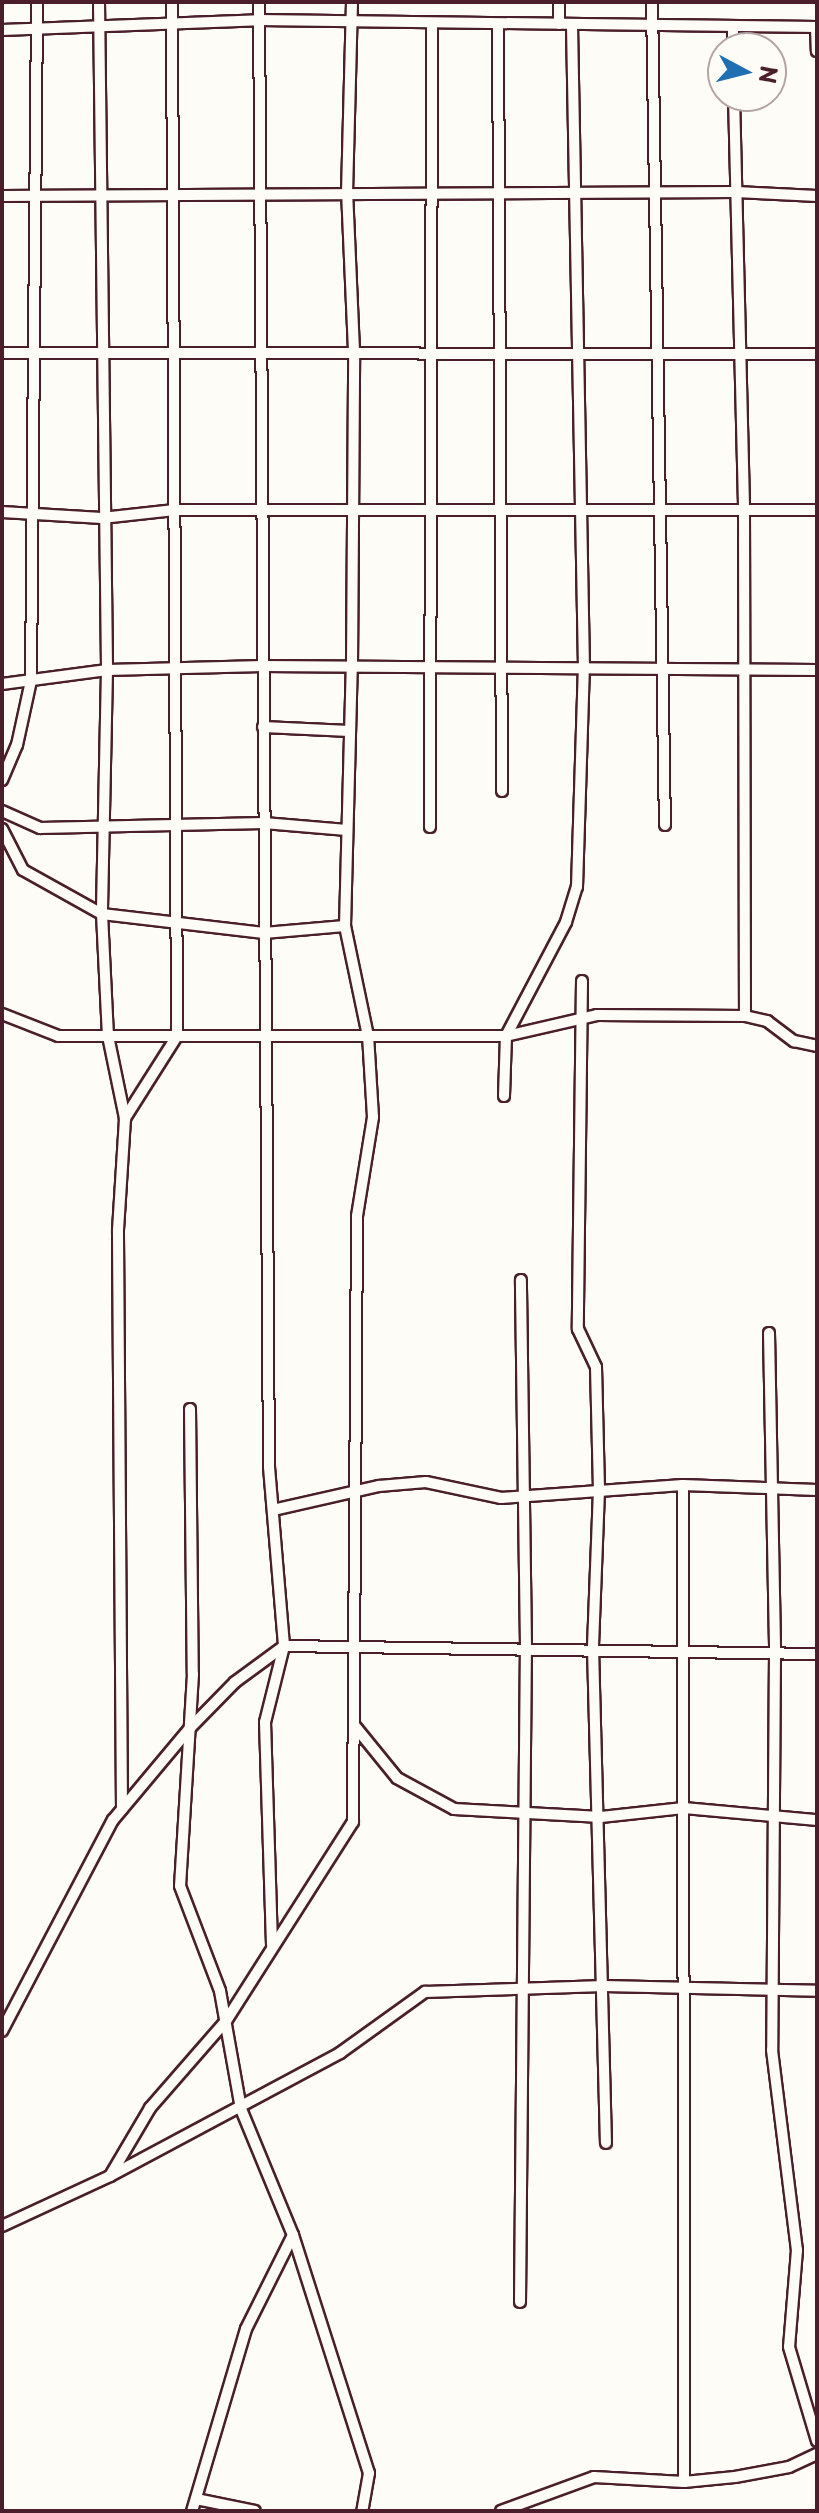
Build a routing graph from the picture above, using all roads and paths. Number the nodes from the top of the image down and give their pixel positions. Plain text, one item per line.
1 (37, 2) edge
2 (99, 2) edge
3 (172, 2) edge
4 (259, 2) edge
5 (352, 2) edge
6 (559, 2) edge
7 (652, 2) edge
8 (259, 20) junction
9 (352, 22) junction
10 (432, 23) junction
11 (498, 24) junction
12 (559, 24) junction
13 (572, 24) junction
14 (652, 25) junction
15 (172, 26) junction
16 (733, 26) junction
17 (817, 27) edge
18 (2, 30) edge
19 (37, 30) junction
20 (100, 30) junction
21 (733, 32) edge
22 (817, 51) edge
23 (734, 112) edge
24 (573, 192) junction
25 (659, 192) junction
26 (736, 192) junction
27 (260, 193) junction
28 (347, 193) junction
29 (432, 193) junction
30 (498, 193) junction
31 (173, 194) junction
32 (2, 196) edge
33 (100, 196) junction
34 (817, 196) edge
35 (33, 197) junction
36 (174, 349) junction
37 (261, 350) junction
38 (354, 351) junction
39 (432, 351) junction
40 (496, 351) junction
41 (34, 352) junction
42 (577, 352) junction
43 (2, 353) edge
44 (660, 353) junction
45 (742, 353) junction
46 (817, 354) edge
47 (101, 356) junction
48 (175, 510) junction
49 (262, 510) junction
50 (353, 510) junction
51 (504, 510) junction
52 (578, 510) junction
53 (661, 510) junction
54 (744, 510) junction
55 (817, 510) edge
56 (432, 511) junction
57 (2, 512) edge
58 (35, 512) junction
59 (102, 518) junction
60 (263, 666) junction
61 (352, 666) junction
62 (433, 667) junction
63 (177, 668) junction
64 (502, 668) junction
65 (584, 668) junction
66 (660, 669) junction
67 (743, 669) junction
68 (107, 670) junction
69 (817, 670) edge
70 (31, 681) junction
71 (2, 684) edge
72 (263, 727) junction
73 (350, 731) junction
74 (2, 780) edge
75 (502, 791) dead end
76 (2, 811) edge
77 (264, 823) junction
78 (178, 825) junction
79 (665, 825) dead end
80 (107, 827) junction
81 (430, 827) dead end
82 (2, 829) edge
83 (347, 830) junction
84 (102, 914) junction
85 (179, 923) junction
86 (345, 926) junction
87 (264, 933) junction
88 (582, 981) dead end
89 (2, 1014) edge
90 (745, 1016) junction
91 (581, 1019) junction
92 (108, 1036) junction
93 (177, 1036) junction
94 (265, 1036) junction
95 (368, 1036) junction
96 (506, 1036) junction
97 (817, 1046) edge
98 (504, 1096) dead end
99 (125, 1118) junction
100 (521, 1280) dead end
101 (769, 1333) dead end
102 (190, 1409) dead end
103 (683, 1485) junction
104 (772, 1489) junction
105 (599, 1490) junction
106 (817, 1490) edge
107 (356, 1491) junction
108 (520, 1496) junction
109 (273, 1510) junction
110 (284, 1646) junction
111 (355, 1646) junction
112 (526, 1646) junction
113 (593, 1648) junction
114 (684, 1650) junction
115 (775, 1653) junction
116 (817, 1654) edge
117 (354, 1725) junction
118 (190, 1728) junction
119 (684, 1808) junction
120 (122, 1809) junction
121 (522, 1816) junction
122 (601, 1817) junction
123 (774, 1818) junction
124 (817, 1820) edge
125 (272, 1946) junction
126 (604, 1986) junction
127 (684, 1988) junction
128 (521, 1989) junction
129 (817, 1991) edge
130 (772, 1992) junction
131 (226, 2021) junction
132 (2, 2031) edge
133 (241, 2109) junction
134 (606, 2143) dead end
135 (110, 2176) junction
136 (2, 2226) edge
137 (293, 2235) junction
138 (520, 2302) dead end
139 (817, 2441) edge
140 (817, 2454) edge
141 (684, 2482) junction
142 (196, 2499) junction
143 (192, 2511) edge
144 (255, 2511) edge
145 (362, 2511) edge
146 (501, 2511) edge

1 - 19 street
2 - 20 street
3 - 15 street
4 - 8 street
5 - 9 street
6 - 12 street
7 - 14 street
8 - 9 street
8 - 15 street
8 - 27 street
9 - 10 street
9 - 28 street
10 - 11 street
10 - 29 street
11 - 12 street
11 - 30 street
12 - 13 street
13 - 14 street
13 - 24 street
14 - 16 street
14 - 25 street
15 - 20 street
15 - 31 street
16 - 17 street
16 - 21 street
17 - 22 street
18 - 19 street
19 - 20 street
19 - 35 street
20 - 33 street
23 - 26 street
24 - 25 street
24 - 30 street
24 - 42 street
25 - 26 street
25 - 44 street
26 - 34 street
26 - 45 street
27 - 28 street
27 - 31 street
27 - 37 street
28 - 29 street
28 - 38 street
29 - 30 street
29 - 39 street
30 - 40 street
31 - 33 street
31 - 36 street
32 - 35 street
33 - 35 street
33 - 47 street
35 - 41 street
36 - 37 street
36 - 47 street
36 - 48 street
37 - 38 street
37 - 49 street
38 - 39 street
38 - 50 street
39 - 40 street
39 - 56 street
40 - 42 street
40 - 51 street
41 - 43 street
41 - 47 street
41 - 58 street
42 - 44 street
42 - 52 street
44 - 45 street
44 - 53 street
45 - 46 street
45 - 54 street
47 - 59 street
48 - 49 street
48 - 59 street
48 - 63 street
49 - 50 street
49 - 60 street
50 - 56 street
50 - 61 street
51 - 52 street
51 - 56 street
51 - 64 street
52 - 53 street
52 - 65 street
53 - 54 street
53 - 66 street
54 - 55 street
54 - 67 street
56 - 62 street
57 - 58 street
58 - 59 street
58 - 70 street
59 - 68 street
60 - 61 street
60 - 63 street
60 - 72 street
61 - 62 street
61 - 73 street
62 - 64 street
62 - 81 street
63 - 68 street
63 - 78 street
64 - 65 street
64 - 75 street
65 - 66 street
65 - 96 street
66 - 67 street
66 - 79 street
67 - 69 street
67 - 90 street
68 - 70 street
68 - 80 street
70 - 71 street
70 - 74 street
72 - 73 street
72 - 77 street
73 - 83 street
76 - 80 street
77 - 78 street
77 - 83 street
77 - 87 street
78 - 80 street
78 - 85 street
80 - 84 street
82 - 84 street
83 - 86 street
84 - 85 street
84 - 92 street
85 - 87 street
85 - 93 street
86 - 87 street
86 - 95 street
87 - 94 street
88 - 91 street
89 - 92 street
90 - 91 street
90 - 97 street
91 - 96 street
91 - 105 street
92 - 93 street
92 - 99 street
93 - 94 street
93 - 99 street
94 - 95 street
94 - 109 street
95 - 96 street
95 - 107 street
96 - 98 street
99 - 120 street
100 - 108 street
101 - 104 street
102 - 118 street
103 - 104 street
103 - 105 street
103 - 114 street
104 - 106 street
104 - 115 street
105 - 108 street
105 - 113 street
107 - 108 street
107 - 109 street
107 - 111 street
108 - 112 street
109 - 110 street
110 - 111 street
110 - 118 street
110 - 125 street
111 - 112 street
111 - 117 street
112 - 113 street
112 - 121 street
113 - 114 street
113 - 122 street
114 - 115 street
114 - 119 street
115 - 116 street
115 - 123 street
117 - 121 street
117 - 125 street
118 - 120 street
118 - 131 street
119 - 122 street
119 - 123 street
119 - 127 street
120 - 132 street
121 - 122 street
121 - 128 street
122 - 126 street
123 - 124 street
123 - 130 street
125 - 131 street
126 - 127 street
126 - 128 street
126 - 134 street
127 - 130 street
127 - 141 street
128 - 133 street
128 - 138 street
129 - 130 street
130 - 139 street
131 - 133 street
131 - 135 street
133 - 135 street
133 - 137 street
135 - 136 street
137 - 142 street
137 - 145 street
140 - 141 street
141 - 146 street
142 - 143 street
142 - 144 street

